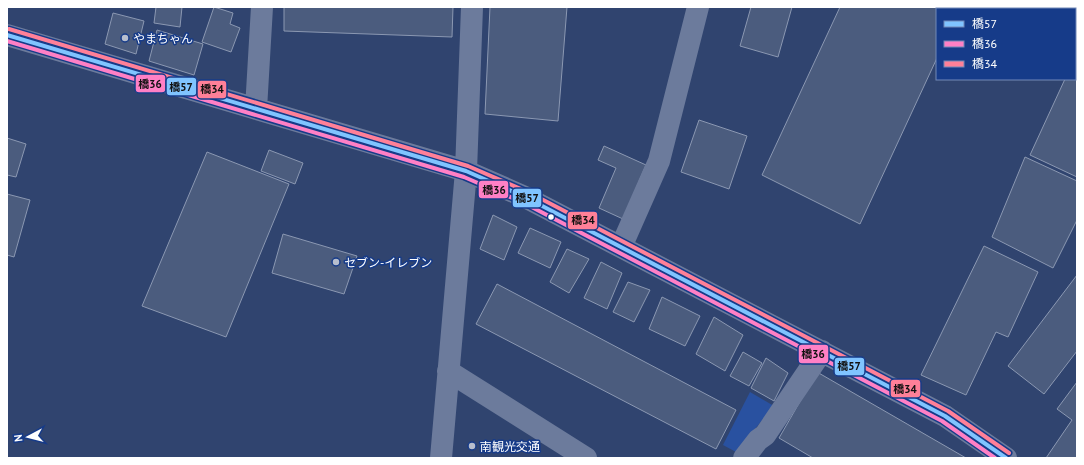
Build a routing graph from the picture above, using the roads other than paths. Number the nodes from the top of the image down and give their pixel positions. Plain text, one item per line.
1 (262, 7) edge
2 (472, 7) edge
3 (698, 7) edge
4 (7, 35) edge
5 (256, 109) junction
6 (466, 171) junction
7 (621, 247) junction
8 (822, 351) junction
9 (448, 371) junction
10 (441, 458) edge
11 (586, 458) edge
12 (744, 458) edge
13 (1006, 458) edge

1 - 5 street
2 - 6 street
3 - 7 street
4 - 5 street
5 - 6 street
6 - 7 street
6 - 9 street
7 - 8 street
8 - 12 street
8 - 13 street
9 - 10 street
9 - 11 street

